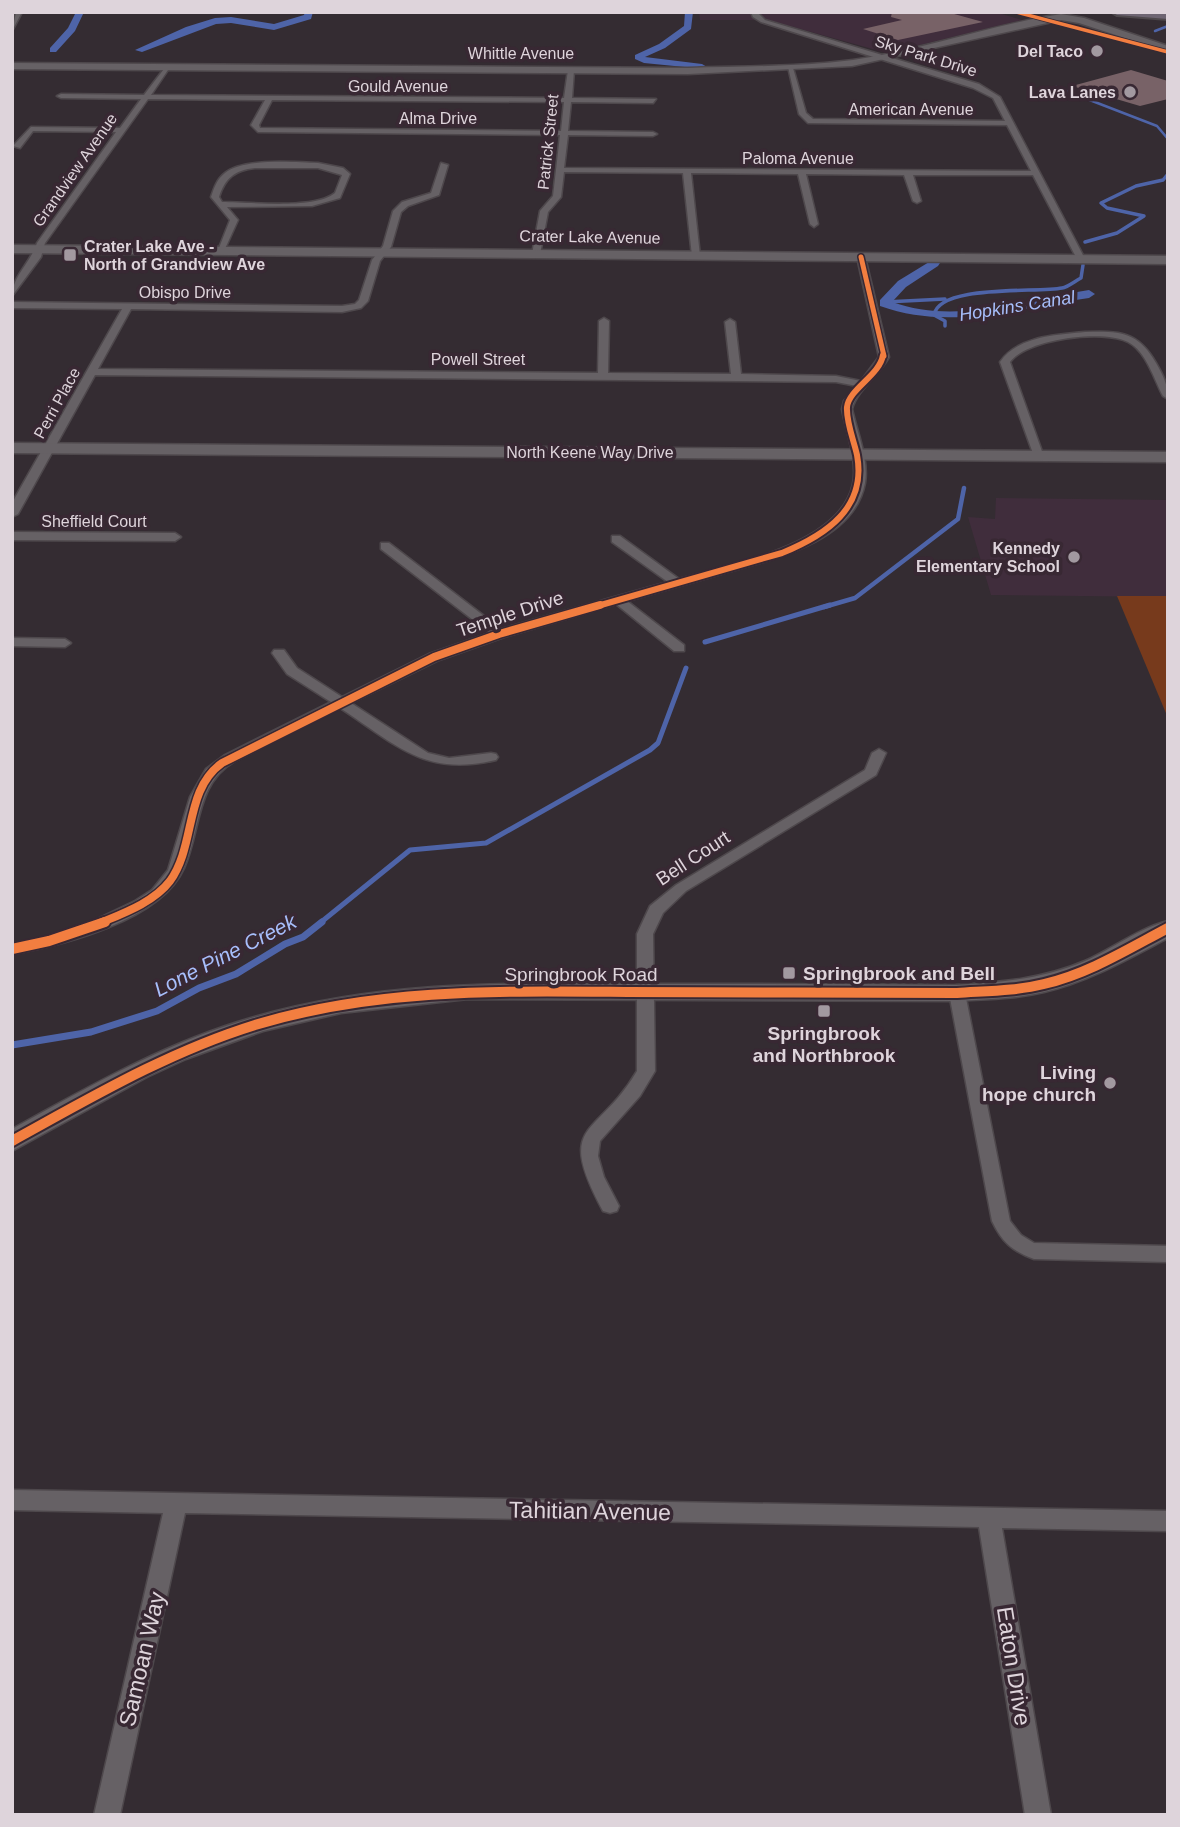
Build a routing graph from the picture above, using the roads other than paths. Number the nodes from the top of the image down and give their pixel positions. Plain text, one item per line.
1 (19, 12) edge
2 (754, 12) edge
3 (1016, 12) edge
4 (1073, 12) edge
5 (1117, 12) edge
6 (1168, 16) edge
7 (1042, 19) junction
8 (1026, 24) junction
9 (1060, 24) junction
10 (12, 29) edge
11 (1168, 49) edge
12 (884, 58) junction
13 (12, 66) edge
14 (167, 67) junction
15 (790, 68) junction
16 (570, 70) junction
17 (61, 96) dead end
18 (144, 97) junction
19 (269, 99) junction
20 (567, 101) junction
21 (653, 101) dead end
22 (1011, 123) junction
23 (121, 130) junction
24 (564, 134) junction
25 (653, 134) dead end
26 (17, 146) dead end
27 (444, 165) dead end
28 (559, 170) junction
29 (687, 172) junction
30 (802, 173) junction
31 (908, 173) junction
32 (1037, 173) junction
33 (917, 201) dead end
34 (220, 204) junction
35 (814, 224) dead end
36 (12, 249) edge
37 (40, 249) junction
38 (220, 251) junction
39 (383, 253) junction
40 (536, 254) junction
41 (696, 256) junction
42 (861, 257) junction
43 (1081, 259) junction
44 (1168, 260) edge
45 (12, 293) edge
46 (12, 305) edge
47 (128, 307) junction
48 (604, 321) dead end
49 (730, 322) dead end
50 (92, 372) junction
51 (603, 376) junction
52 (736, 377) junction
53 (863, 384) junction
54 (1168, 396) edge
55 (12, 448) edge
56 (49, 449) junction
57 (855, 454) junction
58 (1039, 457) junction
59 (1168, 457) edge
60 (12, 514) edge
61 (12, 536) edge
62 (175, 537) dead end
63 (616, 539) dead end
64 (385, 546) dead end
65 (676, 582) junction
66 (617, 599) junction
67 (499, 634) junction
68 (12, 642) edge
69 (65, 643) dead end
70 (679, 648) dead end
71 (279, 653) dead end
72 (340, 702) junction
73 (879, 753) dead end
74 (491, 757) dead end
75 (1168, 928) edge
76 (12, 949) edge
77 (645, 991) junction
78 (957, 993) junction
79 (12, 1141) edge
80 (610, 1206) dead end
81 (1168, 1254) edge
82 (12, 1500) edge
83 (176, 1504) junction
84 (989, 1518) junction
85 (1168, 1521) edge
86 (107, 1815) edge
87 (1038, 1815) edge

1 - 10 street
2 - 12 street, Sky Park Drive
3 - 7 street
4 - 11 street
5 - 6 highway
7 - 8 street
7 - 9 street
7 - 11 main road
8 - 9 street
8 - 12 street, Whittle Avenue
9 - 11 street
12 - 15 street, Whittle Avenue
12 - 22 street, Sky Park Drive
13 - 14 street, Whittle Avenue
14 - 16 street, Whittle Avenue
14 - 18 street, Grandview Avenue
15 - 16 street, Whittle Avenue
15 - 22 street, American Avenue
16 - 20 street, Patrick Street
17 - 18 street, Gould Avenue
18 - 19 street, Gould Avenue
18 - 23 street, Grandview Avenue
19 - 20 street, Gould Avenue
19 - 24 street, Alma Drive
20 - 21 street, Gould Avenue
20 - 24 street, Patrick Street
22 - 32 street, Sky Park Drive
23 - 26 street
23 - 37 street, Grandview Avenue
24 - 25 street, Alma Drive
24 - 28 street, Patrick Street
27 - 39 street
28 - 29 street, Paloma Avenue
28 - 40 street, Patrick Street
29 - 30 street, Paloma Avenue
29 - 41 street
30 - 31 street, Paloma Avenue
30 - 35 street
31 - 32 street, Paloma Avenue
31 - 33 street
32 - 43 street, Sky Park Drive
34 - 34 street
34 - 38 street
36 - 37 street, Crater Lake Avenue
37 - 38 street, Crater Lake Avenue
37 - 45 street, Grandview Avenue
38 - 39 street, Crater Lake Avenue
39 - 40 street, Crater Lake Avenue
39 - 47 street, Obispo Drive
40 - 41 street, Crater Lake Avenue
41 - 42 street, Crater Lake Avenue
42 - 43 street, Crater Lake Avenue
42 - 53 street, Temple Drive
43 - 44 street, Crater Lake Avenue
46 - 47 street, Obispo Drive
47 - 50 street, Perri Place
48 - 51 street
49 - 52 street
50 - 51 street, Powell Street
50 - 56 street, Perri Place
51 - 52 street, Powell Street
52 - 53 street, Powell Street
53 - 57 street, Temple Drive
54 - 58 street
55 - 56 street, North Keene Way Drive
56 - 57 street, North Keene Way Drive
56 - 60 street, Perri Place
57 - 58 street, North Keene Way Drive
57 - 65 street, Temple Drive
58 - 59 street, North Keene Way Drive
61 - 62 street, Sheffield Court
63 - 65 street
64 - 67 street
65 - 66 street, Temple Drive
66 - 67 street, Temple Drive
66 - 70 street
67 - 72 street, Temple Drive
68 - 69 street
71 - 72 street
72 - 74 street
72 - 76 street, Temple Drive
73 - 77 street, Bell Court
75 - 78 street, Springbrook Road
77 - 78 street, Springbrook Road
77 - 79 street, Springbrook Road
77 - 80 street, Bell Court
78 - 81 street
82 - 83 street, Tahitian Avenue
83 - 84 street, Tahitian Avenue
83 - 86 street, Samoan Way
84 - 85 street, Tahitian Avenue
84 - 87 street, Eaton Drive

